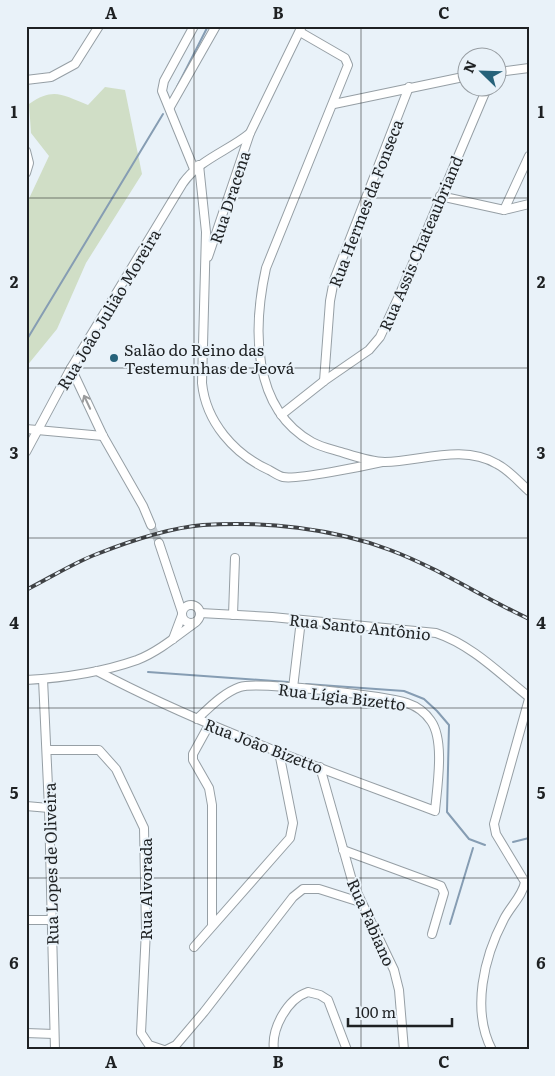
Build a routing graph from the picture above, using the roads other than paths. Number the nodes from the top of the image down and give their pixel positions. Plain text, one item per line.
1 (99, 26) edge
2 (194, 26) edge
3 (216, 26) edge
4 (301, 29) edge
5 (529, 68) edge
6 (508, 71) edge
7 (458, 78) edge
8 (26, 80) edge
9 (409, 87) junction
10 (483, 98) edge
11 (334, 104) junction
12 (170, 107) junction
13 (250, 133) junction
14 (26, 151) edge
15 (529, 156) edge
16 (197, 167) junction
17 (26, 173) edge
18 (440, 196) junction
19 (529, 204) edge
20 (504, 210) junction
21 (206, 261) junction
22 (71, 368) junction
23 (324, 381) junction
24 (281, 415) junction
25 (26, 429) edge
26 (38, 430) junction
27 (104, 436) junction
28 (26, 452) edge
29 (384, 462) junction
30 (529, 491) edge
31 (152, 525) tunnel mouth
32 (159, 543) tunnel mouth
33 (235, 558) dead end
34 (175, 588) junction
35 (188, 605) junction
36 (182, 613) junction
37 (200, 613) junction
38 (233, 615) junction
39 (301, 620) junction
40 (196, 622) junction
41 (173, 639) junction
42 (97, 671) junction
43 (43, 679) junction
44 (26, 680) edge
45 (293, 688) junction
46 (529, 698) edge
47 (197, 719) junction
48 (209, 725) junction
49 (47, 750) junction
50 (279, 752) junction
51 (320, 767) junction
52 (26, 806) edge
53 (49, 808) junction
54 (435, 811) joint
55 (343, 850) junction
56 (360, 902) junction
57 (26, 920) edge
58 (51, 920) junction
59 (212, 924) junction
60 (432, 934) dead end
61 (194, 947) dead end
62 (26, 1033) edge
63 (54, 1034) junction
64 (55, 1050) edge
65 (165, 1050) edge
66 (274, 1050) edge
67 (346, 1050) edge
68 (404, 1050) edge
69 (492, 1050) edge

1 - 8 street
2 - 12 street
3 - 12 street
4 - 11 street
4 - 13 street, Rua Dracena
5 - 6 street
7 - 9 street
9 - 11 street
9 - 23 street, Rua Hermes da Fonseca
10 - 18 street, Rua Assis Chateaubriand
11 - 24 street
12 - 16 street
13 - 16 street, Rua Dracena
13 - 21 street, Rua Dracena
14 - 17 street
15 - 20 street
16 - 21 street
16 - 22 street, Rua João Julião Moreira
18 - 20 street
18 - 23 street, Rua Assis Chateaubriand
19 - 20 street
21 - 29 street
22 - 26 street, Rua João Julião Moreira
27 -> 22 street
23 - 24 street, Rua Assis Chateaubriand
24 - 29 street
25 - 26 street
26 - 27 street
26 - 28 street, Rua João Julião Moreira
27 - 31 street
29 - 30 street
32 - 34 street
33 - 38 street
34 - 35 street
34 - 36 street
35 - 36 street
35 - 37 street
36 - 40 street
36 - 41 street
37 - 38 street, Rua Santo Antônio
37 - 40 street
38 - 39 street, Rua Santo Antônio
39 - 45 street
39 - 46 street, Rua Santo Antônio
40 - 41 street
41 - 42 street
42 - 43 street
42 - 47 street, Rua João Bizetto
43 - 44 street
43 - 49 street, Rua Lopes de Oliveira
45 - 47 street, Rua Lígia Bizetto
45 - 54 street, Rua Lígia Bizetto
46 - 69 street
47 - 48 street, Rua João Bizetto
48 - 50 street, Rua João Bizetto
48 - 59 street
49 - 53 street, Rua Lopes de Oliveira
49 - 65 street, Rua Alvorada
50 - 51 street, Rua João Bizetto
50 - 59 street
51 - 54 street, Rua João Bizetto
51 - 55 street, Rua Fabiano
52 - 53 street
53 - 58 street, Rua Lopes de Oliveira
55 - 56 street, Rua Fabiano
55 - 60 street
56 - 65 street, Rua Alvorada
56 - 68 street, Rua Fabiano
57 - 58 street
58 - 63 street, Rua Lopes de Oliveira
59 - 61 street
62 - 63 street
63 - 64 street, Rua Lopes de Oliveira
66 - 67 street

